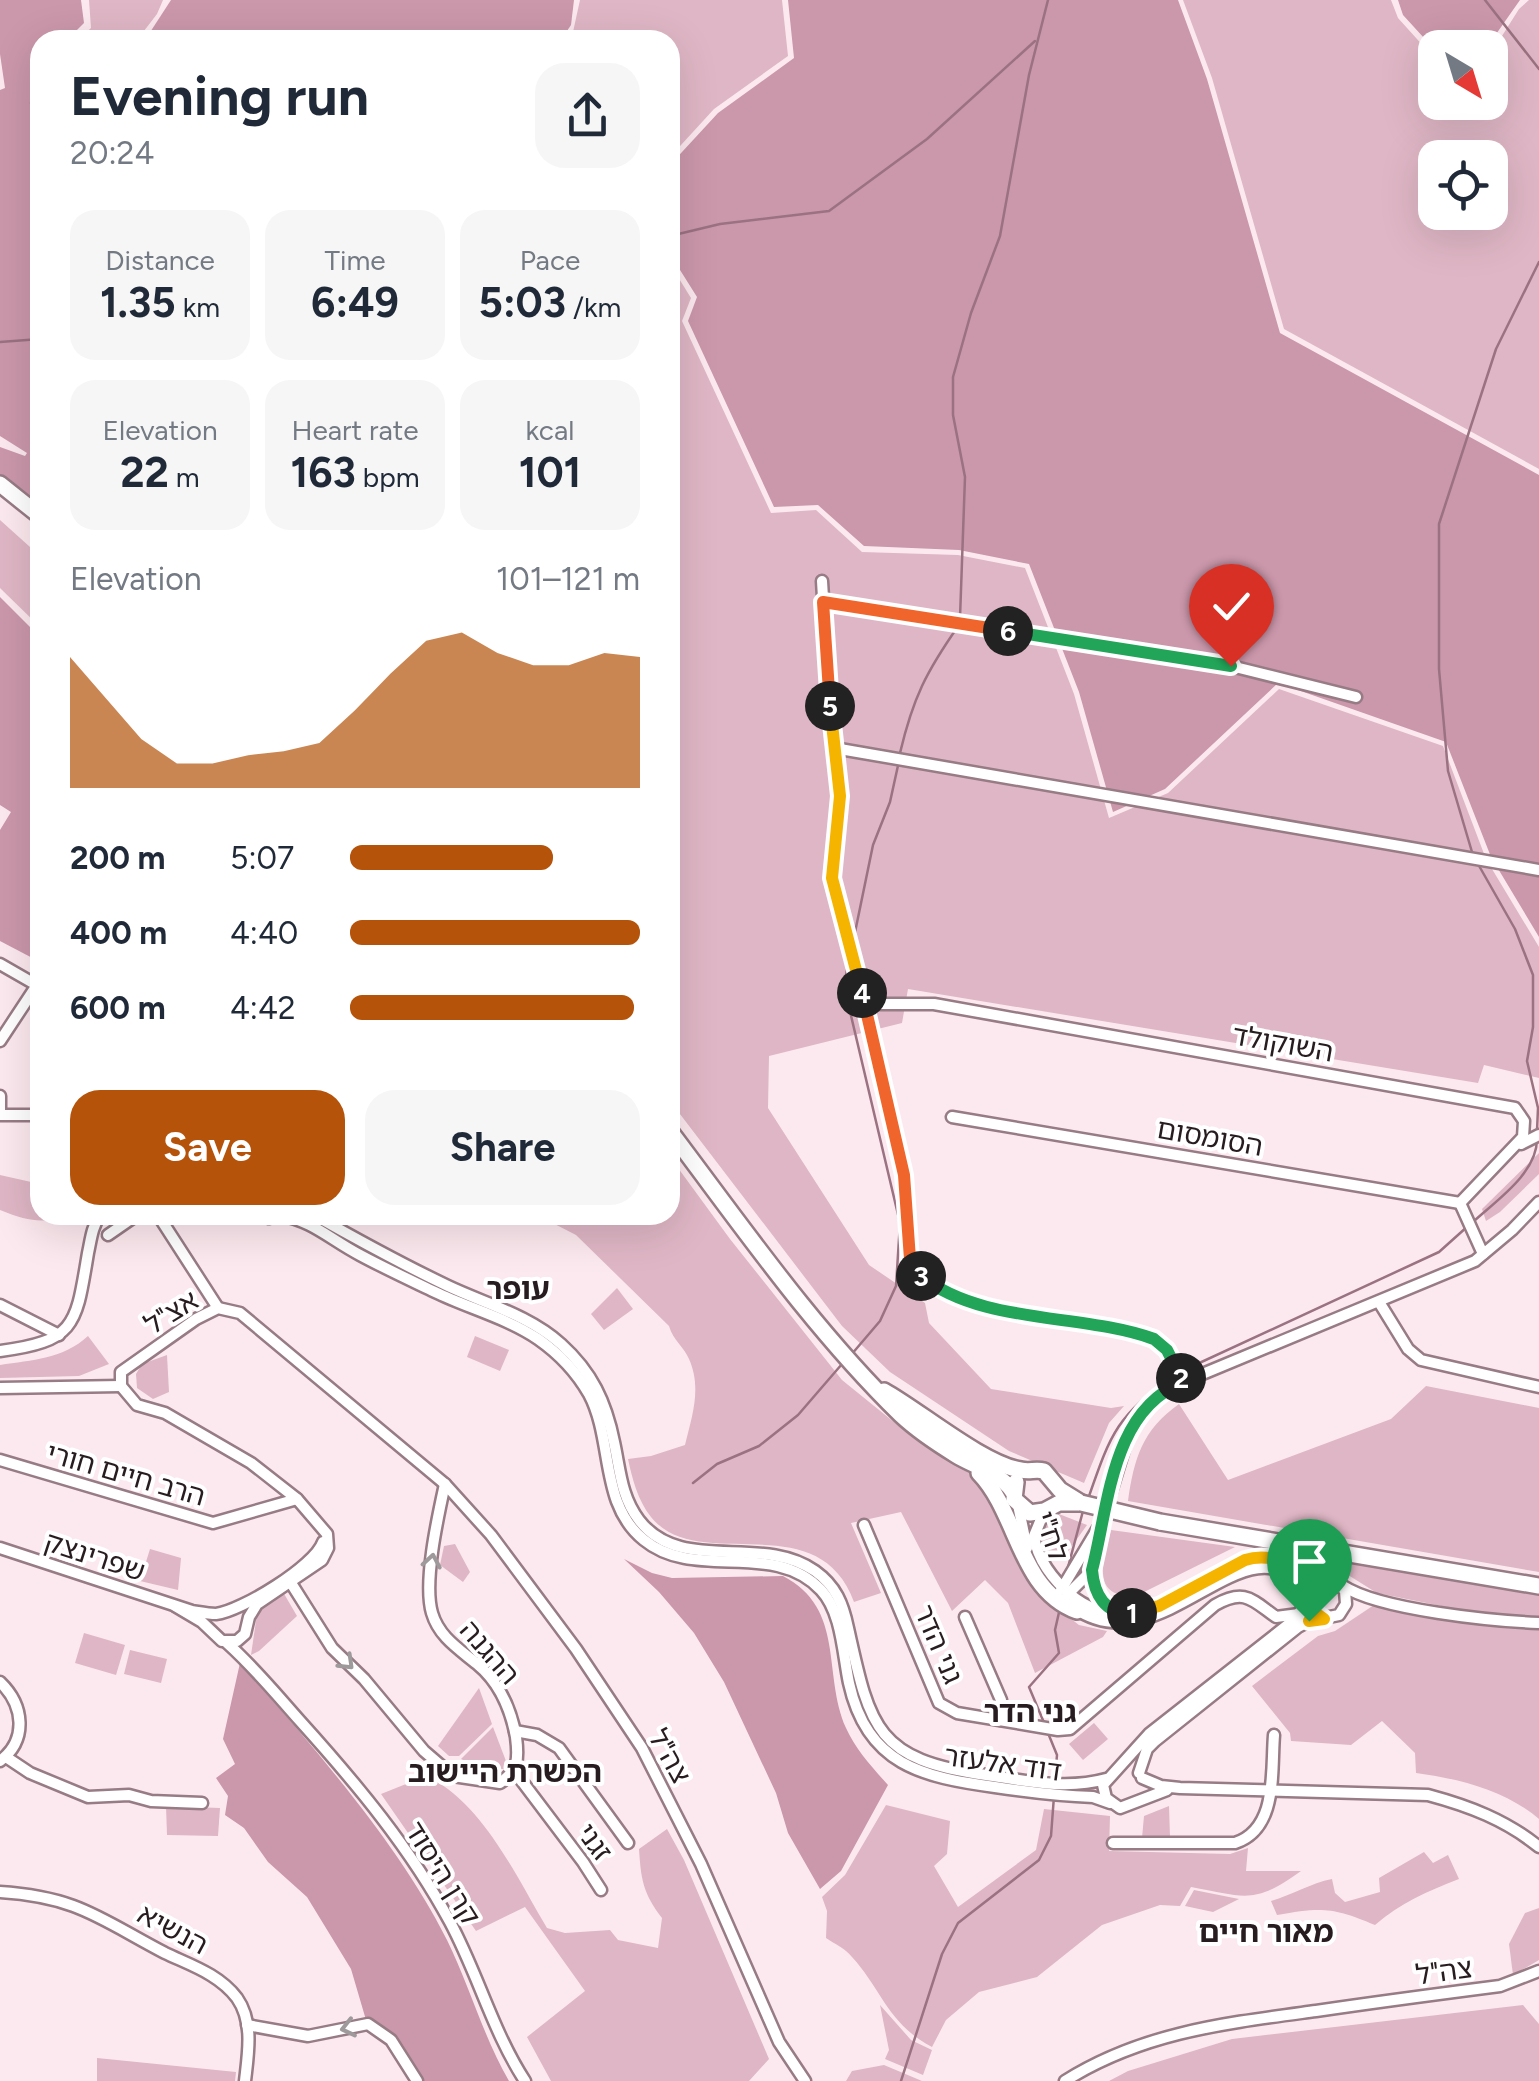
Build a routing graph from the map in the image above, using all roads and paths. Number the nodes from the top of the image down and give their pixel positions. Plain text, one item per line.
1 (0, 484) edge
2 (30, 508) edge
3 (822, 581) dead end
4 (823, 602) junction
5 (1356, 697) dead end
6 (834, 748) junction
7 (1539, 870) edge
8 (0, 964) edge
9 (30, 981) edge
10 (30, 997) edge
11 (865, 1004) junction
12 (0, 1040) edge
13 (0, 1107) edge
14 (30, 1114) edge
15 (952, 1117) dead end
16 (1539, 1135) edge
17 (680, 1144) edge
18 (1515, 1147) junction
19 (1539, 1202) edge
20 (1460, 1203) junction
21 (95, 1225) edge
22 (122, 1225) edge
23 (164, 1225) edge
24 (313, 1225) edge
25 (332, 1225) edge
26 (339, 1225) edge
27 (108, 1235) dead end
28 (365, 1244) junction
29 (1483, 1254) junction
30 (1379, 1302) junction
31 (0, 1304) edge
32 (218, 1308) junction
33 (59, 1335) junction
34 (0, 1351) edge
35 (1539, 1374) edge
36 (1183, 1382) junction
37 (872, 1385) junction
38 (121, 1386) junction
39 (1537, 1387) edge
40 (0, 1388) edge
41 (0, 1460) edge
42 (965, 1460) junction
43 (1030, 1470) junction
44 (445, 1484) junction
45 (1057, 1488) junction
46 (1016, 1498) junction
47 (297, 1499) junction
48 (1082, 1504) junction
49 (1047, 1509) junction
50 (1103, 1518) junction
51 (318, 1522) junction
52 (864, 1525) dead end
53 (0, 1548) edge
54 (1046, 1567) junction
55 (1074, 1567) junction
56 (1092, 1570) junction
57 (1330, 1579) junction
58 (291, 1583) junction
59 (1342, 1586) junction
60 (1539, 1586) edge
61 (1064, 1593) junction
62 (1307, 1598) junction
63 (1376, 1599) junction
64 (175, 1606) junction
65 (1077, 1611) junction
66 (1267, 1611) junction
67 (225, 1612) junction
68 (1120, 1614) junction
69 (1299, 1614) junction
70 (1339, 1615) junction
71 (964, 1617) dead end
72 (1324, 1619) junction
73 (1539, 1624) edge
74 (246, 1629) junction
75 (215, 1633) junction
76 (226, 1642) junction
77 (1264, 1643) junction
78 (252, 1664) junction
79 (0, 1682) edge
80 (1000, 1720) junction
81 (515, 1731) junction
82 (1274, 1735) dead end
83 (3, 1759) edge
84 (1118, 1770) junction
85 (515, 1772) junction
86 (1141, 1775) junction
87 (1106, 1779) junction
88 (1180, 1788) junction
89 (1270, 1791) junction
90 (1138, 1800) junction
91 (202, 1804) dead end
92 (1110, 1804) junction
93 (628, 1843) dead end
94 (1113, 1843) dead end
95 (1539, 1846) edge
96 (601, 1890) dead end
97 (0, 1892) edge
98 (1539, 1971) edge
99 (247, 2025) junction
100 (245, 2081) edge
101 (417, 2081) edge
102 (525, 2081) edge
103 (805, 2081) edge
104 (1065, 2081) edge

1 - 2 highway
3 - 4 street
4 - 5 street
4 - 6 street
6 - 7 street
6 - 11 street
8 - 9 street
10 - 12 street
11 - 18 street, השוקולד
11 - 36 street
13 - 14 street
15 - 20 street, הסומסום
16 - 18 street
17 - 37 highway
18 - 20 street
19 - 29 street
20 - 29 street
21 - 33 street
22 - 27 street
23 - 32 street
24 - 92 street, דוד אלעזר
25 - 28 street, דוד אלעזר
26 - 28 street
28 - 87 street, דוד אלעזר
29 - 30 street
30 - 36 street
30 - 39 street
31 - 33 street
32 - 38 street, אצ"ל
32 - 44 street, אצ"ל
33 - 34 street
35 - 39 street
36 - 50 street
37 - 42 highway
37 - 43 highway
38 - 40 street
38 - 47 street
41 - 47 street, הרב חיים חורי
42 - 46 highway
42 - 65 highway
43 - 45 highway
43 - 46 highway
81 -> 44 street, ההגנה
44 - 103 street, צה"ל
45 - 48 highway
45 - 49 highway
46 - 49 highway
46 - 61 street, לח"י
47 - 51 street
48 - 49 highway
48 - 60 highway, bridge
49 - 54 street, לח"י
50 - 55 street
50 - 56 street
51 - 58 street
51 - 67 street
52 - 80 street, גני הדר
53 - 64 street, שפרינצק
54 - 55 street
54 - 61 street, לח"י
55 - 61 street
56 - 61 street
56 - 68 street
57 - 59 street
57 - 62 street
57 - 68 street
58 - 74 street
58 -> 85 street
59 - 63 street
59 - 70 street
61 - 65 street, לח"י
61 - 68 street, לח"י
62 - 65 street, לח"י
62 - 69 street
62 - 72 street
63 - 70 street
63 - 73 street
64 - 67 street, שפרינצק
64 - 75 street, שפרינצק
66 - 69 street
66 - 77 street
66 - 80 street, גני הדר
67 - 74 street
67 - 75 street
69 - 77 street
70 - 72 street
71 - 80 street
72 - 86 street
74 - 76 street
74 - 78 street, קרן היסוד
75 - 76 street
76 - 78 street, קרן היסוד
77 - 84 street
78 - 102 street, קרן היסוד
79 - 83 street
81 - 85 street, ההגנה
81 - 93 street
82 - 89 street
83 - 91 street
84 - 86 street
84 - 87 street
85 - 96 street, זגני
86 - 88 street
86 - 90 street
87 - 92 street
88 - 89 street
88 - 90 street
89 - 94 street
89 - 95 street
90 - 92 street
97 - 99 street, הנשיא
98 - 104 street, צה"ל
99 - 100 street
101 -> 99 street

